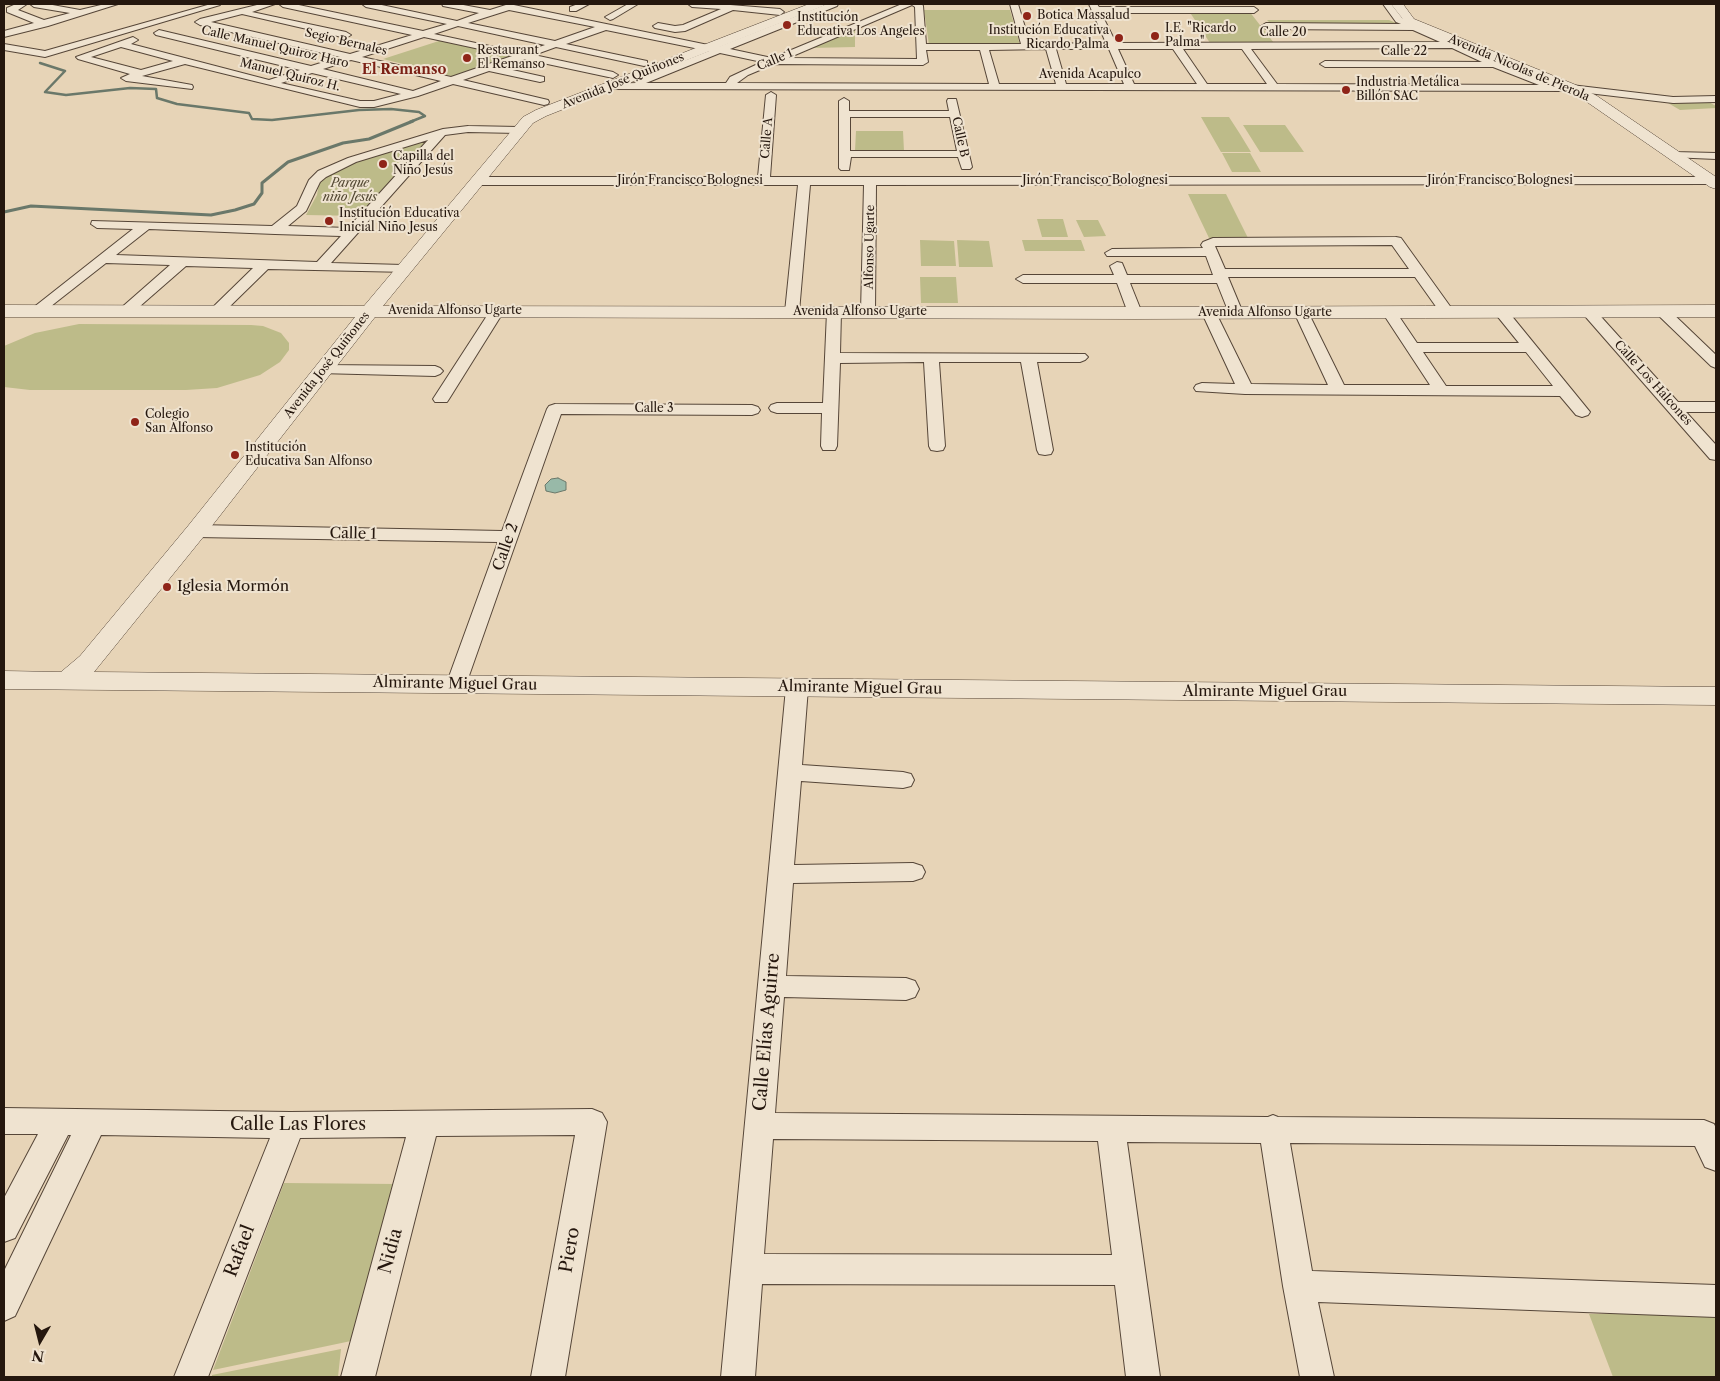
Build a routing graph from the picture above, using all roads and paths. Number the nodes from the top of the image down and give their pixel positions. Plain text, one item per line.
1 (23, 4) edge
2 (34, 4) edge
3 (67, 4) edge
4 (224, 4) edge
5 (271, 4) edge
6 (283, 4) edge
7 (366, 4) edge
8 (419, 4) edge
9 (446, 4) edge
10 (585, 4) edge
11 (634, 4) edge
12 (692, 4) edge
13 (766, 4) edge
14 (834, 4) edge
15 (1014, 4) edge
16 (1388, 4) edge
17 (1397, 4) edge
18 (804, 5) edge
19 (184, 6) dead end
20 (909, 6) edge
21 (54, 7) junction
22 (117, 7) edge
23 (207, 7) edge
24 (1094, 7) edge
25 (1252, 7) edge
26 (731, 8) junction
27 (755, 8) junction
28 (396, 10) junction
29 (241, 12) junction
30 (492, 13) junction
31 (327, 14) junction
32 (20, 15) junction
33 (779, 15) junction
34 (146, 16) dead end
35 (660, 16) dead end
36 (85, 18) junction
37 (603, 18) junction
38 (683, 18) dead end
39 (623, 19) dead end
40 (162, 20) junction
41 (360, 21) junction
42 (700, 21) junction
43 (293, 23) junction
44 (459, 23) junction
45 (1264, 23) junction
46 (1412, 23) junction
47 (45, 24) junction
48 (104, 27) dead end
49 (175, 28) dead end
50 (23, 29) junction
51 (123, 31) junction
52 (588, 33) junction
53 (4, 34) edge
54 (256, 34) junction
55 (49, 35) dead end
56 (151, 35) junction
57 (346, 35) dead end
58 (422, 35) junction
59 (268, 37) junction
60 (66, 39) dead end
61 (83, 43) junction
62 (120, 44) junction
63 (558, 44) junction
64 (1244, 45) junction
65 (1282, 45) junction
66 (1308, 45) junction
67 (1460, 45) junction
68 (4, 46) edge
69 (1026, 46) junction
70 (1050, 46) junction
71 (1112, 46) junction
72 (1176, 46) junction
73 (715, 47) junction
74 (920, 47) junction
75 (984, 47) junction
76 (228, 49) junction
77 (676, 51) dead end
78 (522, 56) junction
79 (354, 57) junction
80 (184, 61) junction
81 (772, 61) junction
82 (644, 63) dead end
83 (1325, 64) junction
84 (1512, 64) junction
85 (1498, 65) junction
86 (488, 68) junction
87 (314, 69) junction
88 (139, 74) junction
89 (924, 74) junction
90 (540, 79) dead end
91 (453, 80) junction
92 (611, 81) junction
93 (269, 83) junction
94 (188, 87) dead end
95 (628, 87) junction
96 (732, 87) junction
97 (1274, 87) junction
98 (1345, 87) junction
99 (995, 88) junction
100 (1062, 88) junction
101 (1131, 88) junction
102 (1205, 88) junction
103 (1555, 88) junction
104 (1571, 88) junction
105 (414, 94) junction
106 (950, 94) dead end
107 (771, 95) dead end
108 (844, 96) dead end
109 (1716, 99) edge
110 (544, 102) dead end
111 (844, 114) junction
112 (955, 114) junction
113 (518, 130) junction
114 (442, 132) junction
115 (845, 154) junction
116 (963, 154) junction
117 (1674, 155) junction
118 (1716, 156) edge
119 (478, 181) junction
120 (764, 181) junction
121 (804, 181) junction
122 (845, 181) junction
123 (870, 181) junction
124 (969, 181) junction
125 (1714, 183) edge
126 (97, 224) dead end
127 (144, 226) junction
128 (275, 230) junction
129 (352, 232) junction
130 (1211, 252) junction
131 (102, 259) junction
132 (182, 262) junction
133 (265, 264) junction
134 (322, 266) junction
135 (403, 269) junction
136 (1419, 273) junction
137 (1221, 276) junction
138 (1023, 279) dead end
139 (1122, 279) junction
140 (370, 310) junction
141 (4, 311) edge
142 (36, 311) junction
143 (126, 311) junction
144 (217, 311) junction
145 (497, 311) junction
146 (1716, 311) edge
147 (792, 312) junction
148 (834, 312) junction
149 (868, 312) junction
150 (1301, 312) junction
151 (1389, 312) junction
152 (1446, 312) junction
153 (1501, 312) junction
154 (1588, 312) junction
155 (1663, 312) junction
156 (1135, 313) junction
157 (1210, 313) junction
158 (1236, 313) junction
159 (1412, 347) junction
160 (1531, 348) junction
161 (1028, 357) junction
162 (1080, 357) dead end
163 (832, 358) junction
164 (931, 358) junction
165 (1716, 363) edge
166 (324, 370) junction
167 (435, 371) dead end
168 (1202, 388) dead end
169 (1245, 389) junction
170 (1338, 389) junction
171 (1441, 390) junction
172 (1565, 391) junction
173 (441, 399) dead end
174 (1673, 406) junction
175 (1716, 407) edge
176 (777, 408) dead end
177 (831, 408) junction
178 (555, 409) joint
179 (752, 410) dead end
180 (1582, 412) dead end
181 (829, 446) dead end
182 (937, 446) dead end
183 (1045, 450) dead end
184 (1716, 455) edge
185 (196, 531) junction
186 (510, 537) junction
187 (100, 647) junction
188 (66, 681) junction
189 (9, 683) edge
190 (457, 684) junction
191 (797, 688) junction
192 (1716, 696) edge
193 (789, 772) junction
194 (903, 780) dead end
195 (912, 872) dead end
196 (781, 874) junction
197 (771, 986) junction
198 (906, 989) dead end
199 (4, 1121) edge
200 (592, 1122) joint
201 (59, 1123) junction
202 (92, 1123) junction
203 (290, 1125) junction
204 (424, 1125) junction
205 (759, 1126) junction
206 (1110, 1128) junction
207 (1273, 1128) junction
208 (1716, 1158) edge
209 (4, 1228) edge
210 (747, 1268) junction
211 (1128, 1270) junction
212 (1299, 1286) junction
213 (1716, 1301) edge
214 (4, 1305) edge
215 (191, 1377) edge
216 (358, 1377) edge
217 (548, 1377) edge
218 (738, 1377) edge
219 (1142, 1377) edge
220 (1317, 1377) edge

1 - 32 street
2 - 21 street
3 - 21 street
4 - 23 street
5 - 29 street
6 - 31 street, Avenida Acapulco
7 - 28 street
8 - 28 street
9 - 30 street
10 - 37 street
11 - 37 street, Manuel Quiroz H.
12 - 26 street
13 - 27 street
14 - 73 street
15 - 69 street
16 - 46 street
17 - 46 street
18 - 33 street, Avenida José Quiñones
19 - 23 street
20 - 74 street
20 - 81 street, Calle 1
21 - 32 street
21 - 36 street
22 - 36 street
23 - 40 street
24 - 25 street
24 - 71 street
25 - 45 street
26 - 27 street
26 - 42 street
27 - 33 street
28 - 41 street
28 - 44 street
29 - 43 street
29 - 54 street, Segio Bernales
30 - 37 street
30 - 44 street
30 - 52 street
31 - 41 street, Avenida Acapulco
31 - 43 street
32 - 47 street
33 - 73 street, Avenida José Quiñones
34 - 40 street
35 - 42 street
36 - 47 street
37 - 39 street
37 - 52 street, Manuel Quiroz H.
37 - 73 street
38 - 42 street
40 - 51 street
41 - 58 street, Avenida Acapulco
43 - 54 street
43 - 57 street
44 - 58 street
44 - 63 street
45 - 46 street
45 - 46 street
45 - 65 street
46 - 67 street, Avenida Nicolas de Pierola
47 - 50 street
48 - 51 street
49 - 56 street
50 - 53 street
50 - 55 street
51 - 61 street
52 - 63 street, Manuel Quiroz H.
52 - 77 street
54 - 59 street, Segio Bernales
56 - 62 street
56 - 76 street, Calle Manuel Quiroz Haro
58 - 78 street, Avenida Acapulco
58 - 79 street
59 - 76 street
59 - 79 street, Segio Bernales
60 - 61 street
61 - 68 street
62 - 80 street, Manuel Quiroz H.
62 - 88 street
63 - 78 street, Manuel Quiroz H.
63 - 82 street
64 - 65 street, Calle 20
64 - 72 street, Calle 20
64 - 97 street
65 - 66 street, Calle 20
66 - 67 street, Calle 20
66 - 83 street
67 - 84 street, Avenida Nicolas de Pierola
67 - 85 street
69 - 70 street, Calle 20
69 - 75 street, Calle 20
70 - 71 street, Calle 20
70 - 100 street
71 - 72 street, Calle 20
71 - 101 street
72 - 102 street
73 - 81 street
73 - 92 street, Avenida José Quiñones
73 - 95 street
74 - 75 street, Calle 20
74 - 89 street
75 - 99 street
76 - 87 street, Calle Manuel Quiroz Haro
78 - 86 street, Manuel Quiroz H.
78 - 92 street, Avenida Acapulco
79 - 87 street
79 - 91 street, Segio Bernales
80 - 88 street
80 - 93 street, Manuel Quiroz H.
81 - 89 street
81 - 96 street, Calle 1
83 - 85 street, Calle 22
83 - 98 street
84 - 85 street, Calle 22
84 - 104 street, Avenida Nicolas de Pierola
85 - 103 street
86 - 90 street
86 - 91 street, Manuel Quiroz H.
87 - 93 street
87 - 105 street, Calle Manuel Quiroz Haro
88 - 94 street
89 - 96 street, Avenida Acapulco
89 - 99 street, Avenida Acapulco
91 - 105 street, Manuel Quiroz H.
91 - 110 street, Segio Bernales
92 - 95 street, Avenida Acapulco
92 - 113 street, Avenida José Quiñones
93 - 105 street, Manuel Quiroz H.
95 - 96 street, Avenida Acapulco
97 - 98 street, Avenida Acapulco
97 - 102 street, Avenida Acapulco
98 - 103 street, Avenida Acapulco
99 - 100 street, Avenida Acapulco
100 - 101 street, Avenida Acapulco
101 - 102 street, Avenida Acapulco
103 - 104 street, Avenida Acapulco
104 - 109 street, Avenida Acapulco
104 - 117 street, Avenida Nicolas de Pierola
106 - 112 street, Calle B
107 - 120 street, Calle A
108 - 111 street
111 - 112 street
111 - 115 street
112 - 116 street, Calle B
113 - 114 street
113 - 119 street, Avenida José Quiñones
114 - 128 street
114 - 129 street
115 - 116 street
115 - 122 street
116 - 124 street, Calle B
117 - 118 street
117 - 125 street, Avenida Nicolas de Pierola
119 - 120 street, Jirón Francisco Bolognesi
119 - 135 street, Avenida José Quiñones
120 - 121 street, Jirón Francisco Bolognesi
121 - 122 street, Jirón Francisco Bolognesi
121 - 147 street
122 - 123 street, Jirón Francisco Bolognesi
123 - 124 street, Jirón Francisco Bolognesi
123 - 149 street, Alfonso Ugarte
124 - 125 street, Jirón Francisco Bolognesi
126 - 127 street
127 - 128 street
127 - 131 street
128 - 129 street
129 - 134 street
130 - 136 street
130 - 137 street
130 - 139 street
131 - 132 street
131 - 142 street
132 - 133 street
132 - 143 street
133 - 134 street
133 - 144 street
134 - 135 street
135 - 140 street, Avenida José Quiñones
136 - 137 street
136 - 152 street
137 - 139 street
137 - 158 street
138 - 139 street
139 - 156 street
140 - 144 street, Avenida Alfonso Ugarte
140 - 145 street, Avenida Alfonso Ugarte
140 - 166 street, Avenida José Quiñones
141 - 142 street, Avenida Alfonso Ugarte
142 - 143 street, Avenida Alfonso Ugarte
143 - 144 street, Avenida Alfonso Ugarte
145 - 147 street, Avenida Alfonso Ugarte
145 - 173 street
146 - 155 street, Avenida Alfonso Ugarte
147 - 148 street, Avenida Alfonso Ugarte
148 - 149 street, Avenida Alfonso Ugarte
148 - 163 street
149 - 156 street, Avenida Alfonso Ugarte
150 - 151 street, Avenida Alfonso Ugarte
150 - 158 street, Avenida Alfonso Ugarte
150 - 170 street
151 - 152 street, Avenida Alfonso Ugarte
151 - 159 street
152 - 153 street, Avenida Alfonso Ugarte
153 - 154 street, Avenida Alfonso Ugarte
153 - 160 street
154 - 155 street, Avenida Alfonso Ugarte
154 - 174 street, Calle Los Halcones
155 - 165 street
156 - 157 street, Avenida Alfonso Ugarte
157 - 158 street, Avenida Alfonso Ugarte
157 - 169 street
159 - 160 street
159 - 171 street
160 - 172 street
161 - 162 street
161 - 164 street
161 - 183 street
163 - 164 street
163 - 177 street
164 - 182 street
166 - 167 street
166 - 185 street, Avenida José Quiñones
168 - 169 street
169 - 170 street
170 - 171 street
171 - 172 street
172 - 180 street
174 - 175 street
174 - 184 street, Calle Los Halcones
176 - 177 street
177 - 181 street
178 - 179 street, Calle 3
178 - 186 street, Calle 2
185 - 186 street, Calle 1
185 - 187 street, Avenida José Quiñones
186 - 190 street, Calle 2
187 - 188 street
187 - 189 street, Avenida José Quiñones
188 - 189 street, Almirante Miguel Grau
188 - 190 street, Almirante Miguel Grau
190 - 191 street, Almirante Miguel Grau
191 - 192 street, Almirante Miguel Grau
191 - 193 street, Calle Elías Aguirre
193 - 194 street
193 - 196 street, Calle Elías Aguirre
195 - 196 street
196 - 197 street, Calle Elías Aguirre
197 - 198 street
197 - 205 street, Calle Elías Aguirre
199 - 201 street, Calle Las Flores
200 - 204 street, Calle Las Flores
200 - 217 street, Piero
201 - 202 street, Calle Las Flores
201 - 209 street
202 - 203 street, Calle Las Flores
202 - 214 street
203 - 204 street, Calle Las Flores
203 - 215 street, Rafael
204 - 216 street, Nidia
205 - 206 street
205 - 210 street, Calle Elías Aguirre
206 - 207 street
206 - 211 street
207 - 208 street
207 - 212 street
210 - 211 street
210 - 218 street, Calle Elías Aguirre
211 - 219 street
212 - 213 street
212 - 220 street

